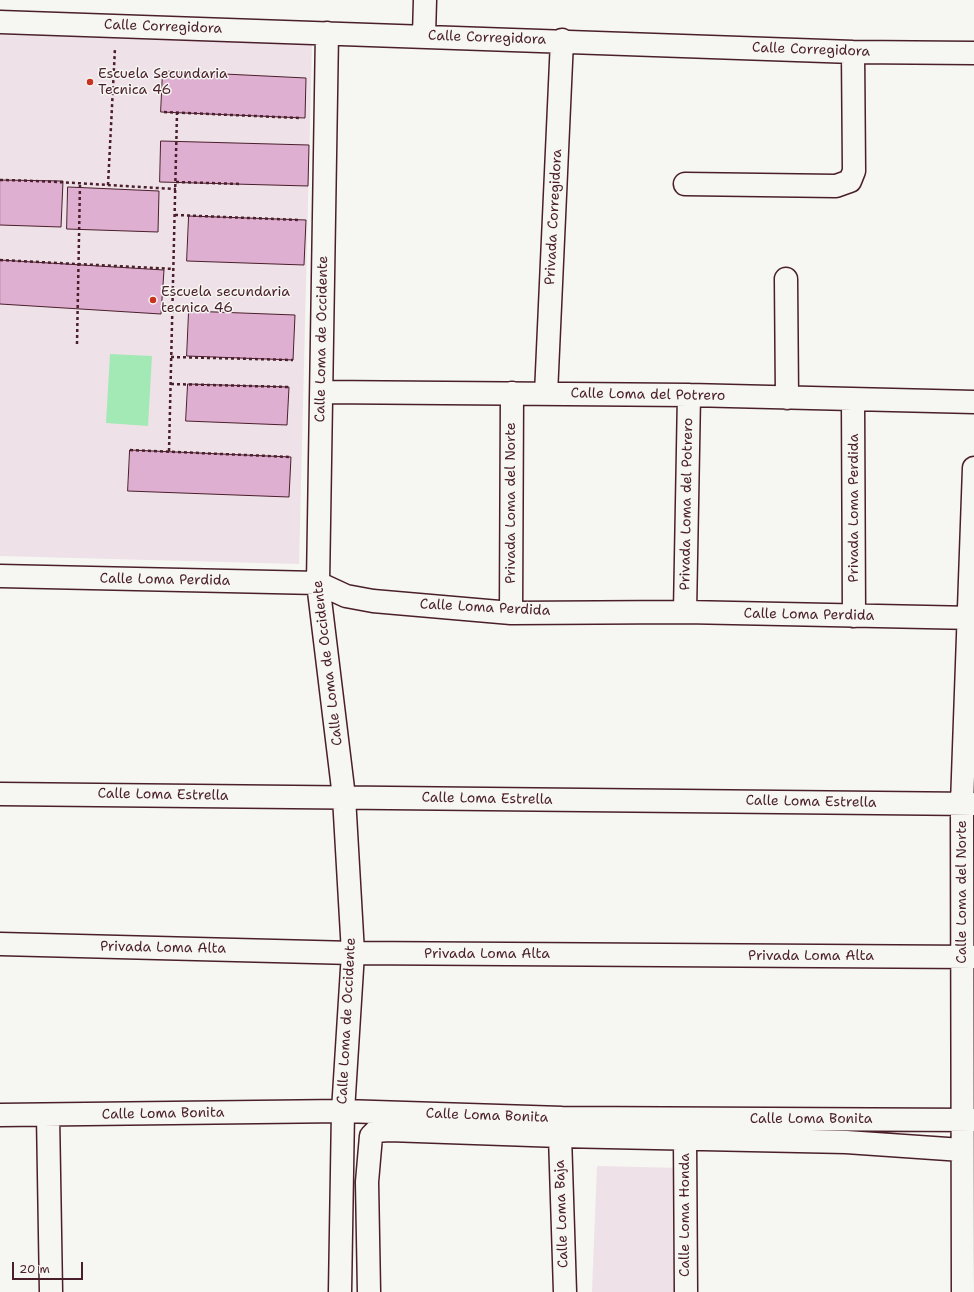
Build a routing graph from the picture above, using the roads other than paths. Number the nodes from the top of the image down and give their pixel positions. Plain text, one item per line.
1 (425, 0) edge
2 (0, 22) edge
3 (327, 33) junction
4 (424, 36) junction
5 (562, 40) junction
6 (853, 52) junction
7 (974, 53) edge
8 (685, 184) dead end
9 (786, 278) dead end
10 (322, 392) junction
11 (512, 393) junction
12 (546, 394) junction
13 (689, 395) junction
14 (787, 398) junction
15 (853, 400) junction
16 (974, 402) edge
17 (974, 468) edge
18 (0, 576) edge
19 (318, 583) junction
20 (685, 612) junction
21 (511, 613) junction
22 (854, 616) junction
23 (971, 618) edge
24 (0, 794) edge
25 (344, 798) junction
26 (968, 804) edge
27 (0, 944) edge
28 (353, 953) junction
29 (968, 957) edge
30 (343, 1111) junction
31 (0, 1115) edge
32 (48, 1115) junction
33 (968, 1120) edge
34 (560, 1136) junction
35 (685, 1138) junction
36 (962, 1150) junction
37 (51, 1292) edge
38 (340, 1292) edge
39 (370, 1292) edge
40 (565, 1292) edge
41 (686, 1292) edge
42 (963, 1292) edge

1 - 4 street
2 - 3 street, Calle Corregidora
3 - 4 street, Calle Corregidora
3 - 10 street, Calle Loma de Occidente
4 - 5 street, Calle Corregidora
5 - 6 street, Calle Corregidora
5 - 12 street, Privada Corregidora
6 - 7 street, Calle Corregidora
6 - 8 street
9 - 14 street
10 - 11 street, Calle Loma del Potrero
10 - 19 street, Calle Loma de Occidente
11 - 12 street, Calle Loma del Potrero
11 - 21 street, Privada Loma del Norte
12 - 13 street, Calle Loma del Potrero
13 - 14 street, Calle Loma del Potrero
13 - 20 street, Privada Loma del Potrero
14 - 15 street, Calle Loma del Potrero
15 - 16 street, Calle Loma del Potrero
15 - 22 street, Privada Loma Perdida
17 - 23 street, Calle Loma del Norte
18 - 19 street, Calle Loma Perdida
19 - 21 street, Calle Loma Perdida
19 - 25 street, Calle Loma de Occidente
20 - 21 street, Calle Loma Perdida
20 - 22 street, Calle Loma Perdida
22 - 23 street, Calle Loma Perdida
23 - 26 street, Calle Loma del Norte
24 - 25 street, Calle Loma Estrella
25 - 26 street, Calle Loma Estrella
25 - 28 street, Calle Loma de Occidente
26 - 29 street, Calle Loma del Norte
27 - 28 street, Privada Loma Alta
28 - 29 street, Privada Loma Alta
28 - 30 street, Calle Loma de Occidente
29 - 33 street, Calle Loma del Norte
30 - 32 street, Calle Loma Bonita
30 - 33 street, Calle Loma Bonita
30 - 38 street, Calle Loma de Occidente
31 - 32 street, Calle Loma Bonita
32 - 37 street
33 - 36 street, Calle Loma del Norte
34 - 35 street
34 - 39 street
34 - 40 street, Calle Loma Baja
35 - 36 street
35 - 41 street, Calle Loma Honda
36 - 42 street, Calle Loma del Norte

